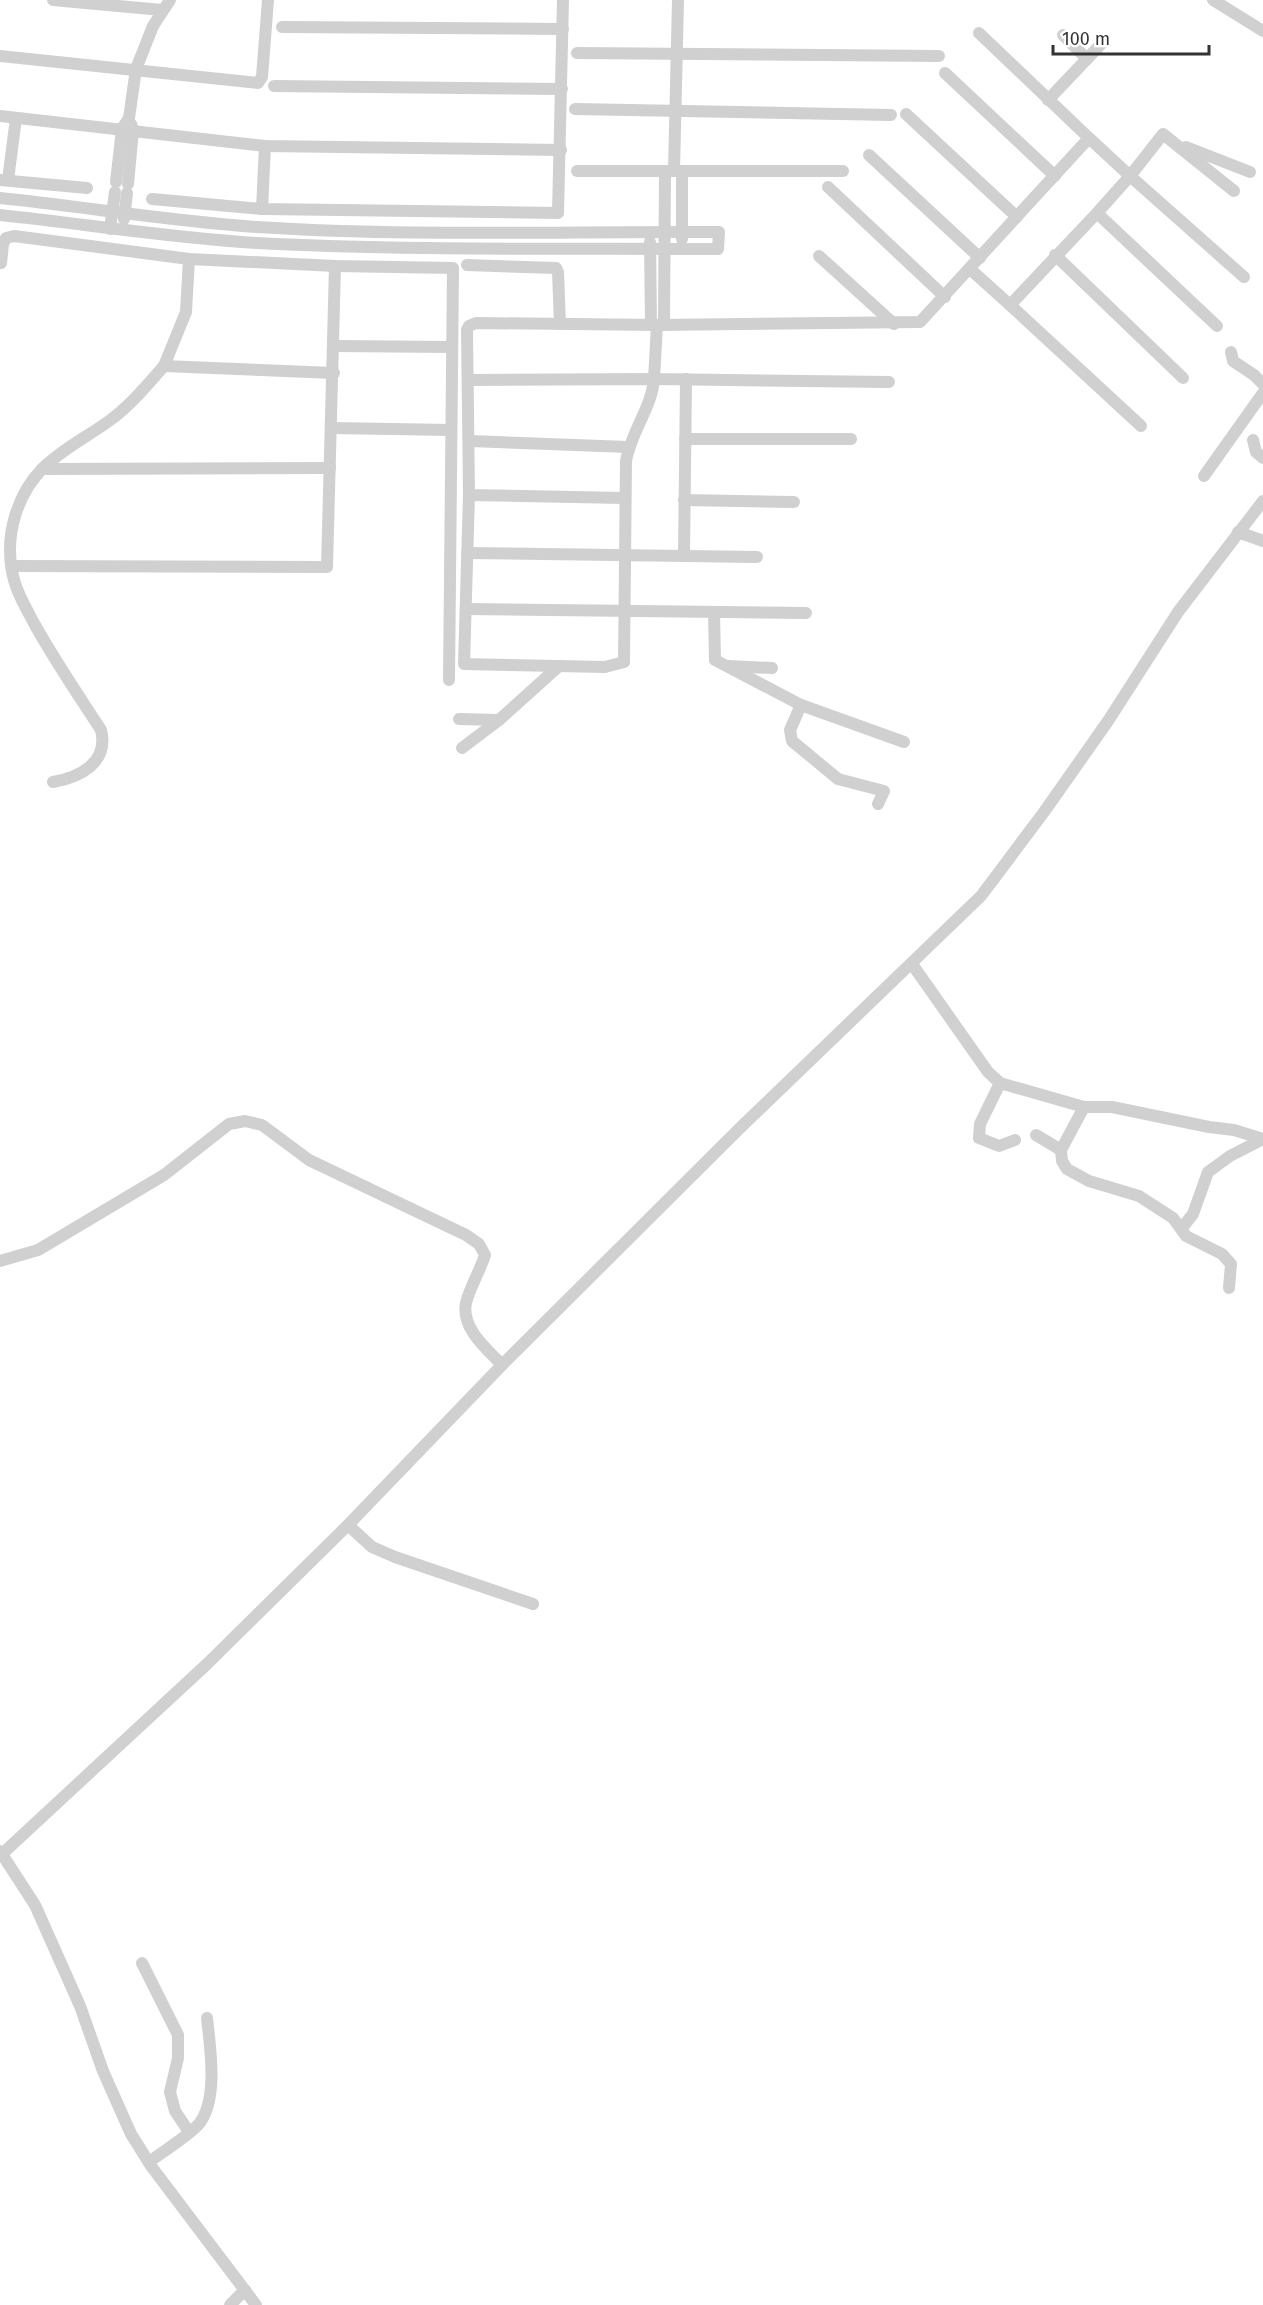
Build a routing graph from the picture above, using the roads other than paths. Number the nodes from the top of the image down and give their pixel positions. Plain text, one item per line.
1 (53, 0) edge
2 (268, 0) edge
3 (563, 0) edge
4 (678, 0) edge
5 (1213, 0) edge
6 (166, 5) edge
7 (282, 27) dead end
8 (563, 29) junction
9 (1263, 31) edge
10 (979, 33) dead end
11 (1063, 35) dead end
12 (1103, 42) dead end
13 (577, 53) dead end
14 (677, 55) junction
15 (0, 56) edge
16 (939, 56) dead end
17 (1087, 59) junction
18 (136, 69) junction
19 (945, 73) dead end
20 (274, 86) dead end
21 (562, 89) junction
22 (1048, 100) junction
23 (575, 110) dead end
24 (676, 111) junction
25 (906, 114) dead end
26 (891, 116) dead end
27 (0, 117) edge
28 (16, 118) junction
29 (128, 130) junction
30 (1089, 138) junction
31 (1174, 142) junction
32 (265, 146) junction
33 (561, 150) junction
34 (869, 155) dead end
35 (577, 171) dead end
36 (674, 171) junction
37 (843, 171) dead end
38 (1250, 172) dead end
39 (1055, 176) junction
40 (1130, 176) junction
41 (4, 180) edge
42 (828, 187) dead end
43 (87, 188) dead end
44 (1233, 191) dead end
45 (0, 198) edge
46 (152, 199) dead end
47 (262, 209) junction
48 (119, 212) junction
49 (1097, 213) junction
50 (0, 215) edge
51 (1017, 217) junction
52 (256, 227) junction
53 (116, 229) junction
54 (437, 231) junction
55 (558, 232) junction
56 (650, 232) junction
57 (663, 232) junction
58 (682, 232) junction
59 (256, 243) junction
60 (437, 247) junction
61 (556, 249) junction
62 (649, 249) junction
63 (663, 249) junction
64 (682, 249) junction
65 (1055, 255) junction
66 (819, 256) dead end
67 (980, 258) junction
68 (189, 259) junction
69 (0, 263) edge
70 (466, 265) dead end
71 (335, 266) junction
72 (970, 268) junction
73 (0, 272) edge
74 (1244, 277) dead end
75 (945, 297) junction
76 (1010, 305) junction
77 (560, 324) junction
78 (894, 324) junction
79 (658, 325) junction
80 (1216, 326) dead end
81 (334, 346) junction
82 (452, 347) junction
83 (1231, 352) dead end
84 (164, 366) junction
85 (334, 373) junction
86 (1183, 378) dead end
87 (654, 379) junction
88 (686, 379) junction
89 (468, 380) junction
90 (889, 382) dead end
91 (1263, 384) edge
92 (1263, 393) edge
93 (1141, 426) dead end
94 (332, 428) junction
95 (451, 430) junction
96 (685, 439) junction
97 (851, 439) dead end
98 (1253, 440) dead end
99 (468, 441) junction
100 (628, 447) junction
101 (1263, 458) edge
102 (330, 468) junction
103 (42, 469) junction
104 (1204, 476) dead end
105 (468, 495) junction
106 (625, 498) junction
107 (684, 500) junction
108 (1263, 501) edge
109 (794, 502) dead end
110 (1238, 532) junction
111 (1263, 541) edge
112 (467, 553) junction
113 (625, 555) junction
114 (684, 556) junction
115 (758, 557) dead end
116 (11, 566) junction
117 (466, 609) junction
118 (624, 610) junction
119 (714, 612) junction
120 (806, 613) dead end
121 (724, 665) junction
122 (558, 666) junction
123 (772, 668) dead end
124 (449, 681) dead end
125 (801, 705) junction
126 (459, 719) dead end
127 (499, 720) junction
128 (904, 742) dead end
129 (462, 748) dead end
130 (53, 782) dead end
131 (878, 804) dead end
132 (912, 964) junction
133 (1000, 1083) junction
134 (1084, 1107) junction
135 (1036, 1136) dead end
136 (1263, 1139) edge
137 (1015, 1140) dead end
138 (1061, 1150) junction
139 (1182, 1228) junction
140 (0, 1261) edge
141 (1229, 1288) dead end
142 (502, 1365) junction
143 (348, 1525) junction
144 (533, 1604) dead end
145 (1, 1853) edge
146 (142, 1963) dead end
147 (207, 2018) dead end
148 (189, 2132) junction
149 (149, 2162) junction
150 (246, 2290) junction
151 (230, 2305) edge
152 (256, 2305) edge

1 - 6 street
2 - 18 street
3 - 8 street
4 - 14 street
5 - 9 street
6 - 18 street
7 - 8 street
8 - 21 street
10 - 22 street
11 - 17 street
12 - 17 street
13 - 14 street
14 - 16 street
14 - 24 street
15 - 18 street
17 - 22 street
18 - 29 street
19 - 39 street
20 - 21 street
21 - 33 street
22 - 30 street
23 - 24 street
24 - 26 street
24 - 36 street
25 - 51 street
27 - 28 street
28 - 29 street
28 - 41 street
29 - 32 street
29 - 48 street
30 - 39 street
30 - 40 street
31 - 38 street
31 - 40 street
31 - 44 street
32 - 33 street
32 - 47 street
33 - 47 street
34 - 67 street
35 - 36 street
36 - 37 street
36 - 57 street
36 - 58 street
39 - 51 street
40 - 49 street
40 - 74 street
41 - 43 street
42 - 75 street
45 - 48 street
46 - 47 street
48 - 52 street
48 - 53 street
49 - 65 street
49 - 80 street
50 - 53 street
51 - 67 street
52 - 54 street
52 - 59 street
53 - 59 street
54 - 55 street
54 - 60 street
55 - 56 street
55 - 61 street
56 - 57 street
56 - 62 street
57 - 58 street
57 - 63 street
58 - 64 street
58 - 64 street
59 - 60 street
60 - 61 street
61 - 62 street
62 - 63 street
62 - 79 street
63 - 64 street
63 - 79 street
65 - 76 street
65 - 86 street
66 - 78 street
67 - 72 street
68 - 69 street
68 - 71 street
68 - 84 street
69 - 73 street
70 - 77 street
71 - 81 street
71 - 82 street
72 - 75 street
72 - 76 street
75 - 78 street
76 - 93 street
77 - 79 street
77 - 89 street
78 - 79 street
79 - 87 street
81 - 82 street
81 - 85 street
82 - 95 street
83 - 91 street
84 - 85 street
84 - 103 street
85 - 94 street
87 - 88 street
87 - 89 street
87 - 100 street
88 - 90 street
88 - 96 street
89 - 99 street
92 - 104 street
94 - 95 street
94 - 102 street
95 - 124 street
96 - 97 street
96 - 107 street
98 - 101 street
99 - 100 street
99 - 105 street
100 - 106 street
102 - 103 street
102 - 116 street
103 - 116 street
105 - 106 street
105 - 112 street
106 - 113 street
107 - 109 street
107 - 114 street
108 - 110 street
110 - 111 street
110 - 132 street
112 - 113 street
112 - 117 street
113 - 114 street
113 - 118 street
114 - 115 street
116 - 130 street
117 - 118 street
117 - 122 street
118 - 119 street
118 - 122 street
119 - 120 street
119 - 121 street
121 - 123 street
121 - 125 street
122 - 127 street
125 - 128 street
125 - 131 street
126 - 127 street
127 - 129 street
132 - 133 street
132 - 142 street
133 - 134 street
133 - 137 street
134 - 136 street
134 - 138 street
135 - 138 street
136 - 139 street
138 - 139 street
139 - 141 street
140 - 142 street
142 - 143 street
143 - 144 street
143 - 145 street
145 - 149 street
146 - 148 street
147 - 148 street
148 - 149 street
149 - 150 street
150 - 151 street
150 - 152 street

